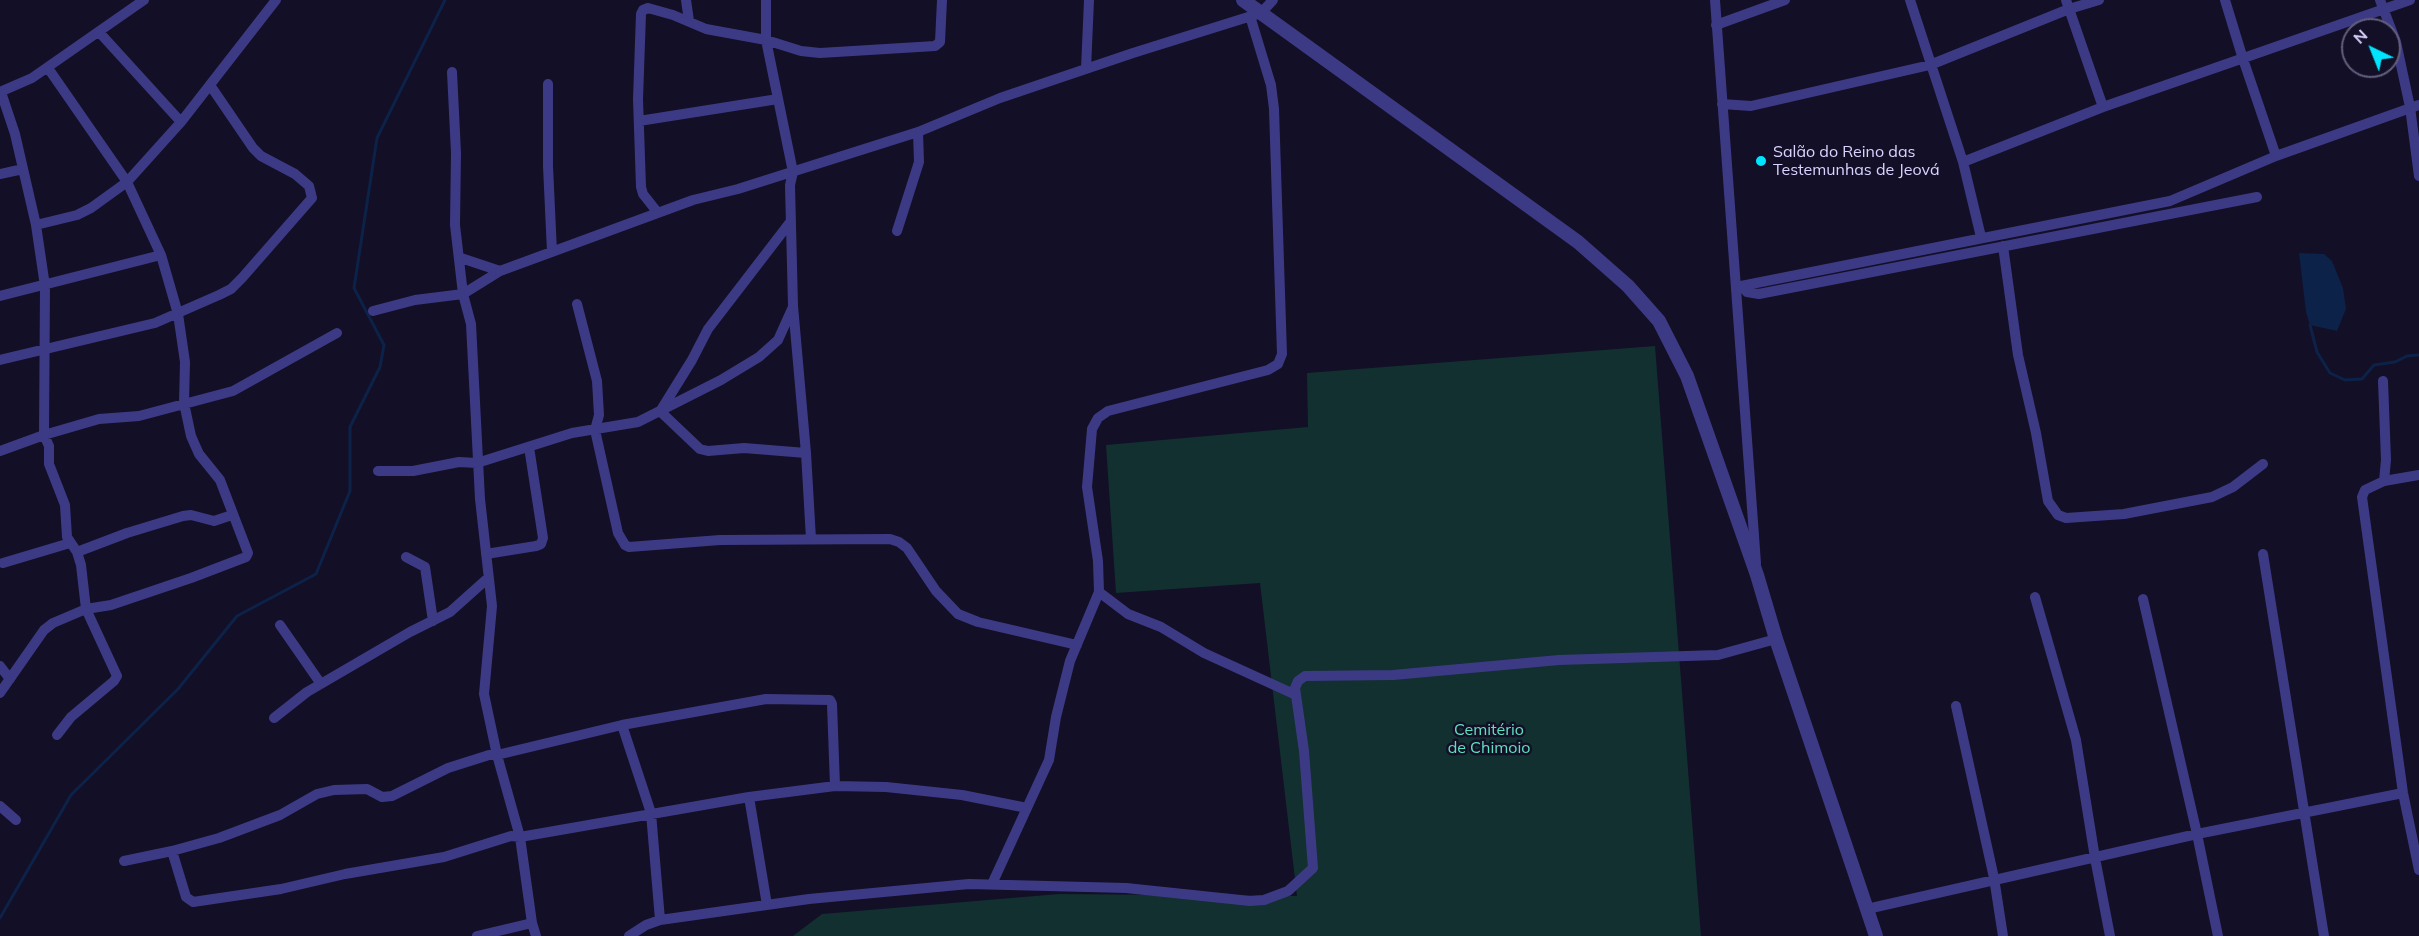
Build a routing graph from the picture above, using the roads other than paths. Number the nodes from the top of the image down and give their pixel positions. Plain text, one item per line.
1 (144, 0) edge
2 (276, 0) edge
3 (686, 0) edge
4 (765, 0) edge
5 (942, 0) edge
6 (1089, 0) edge
7 (1243, 0) edge
8 (1273, 0) edge
9 (1714, 0) edge
10 (1785, 0) edge
11 (1910, 0) edge
12 (2099, 0) edge
13 (2226, 0) edge
14 (2410, 0) edge
15 (2068, 5) edge
16 (2382, 5) edge
17 (1255, 15) junction
18 (689, 21) junction
19 (1716, 25) junction
20 (99, 32) junction
21 (766, 40) junction
22 (2243, 59) junction
23 (1930, 65) junction
24 (48, 69) junction
25 (1086, 69) junction
26 (452, 72) dead end
27 (548, 84) dead end
28 (210, 85) junction
29 (1, 92) edge
30 (778, 99) junction
31 (1722, 104) junction
32 (2415, 106) edge
33 (2103, 107) junction
34 (639, 121) junction
35 (181, 122) junction
36 (918, 132) junction
37 (2276, 156) junction
38 (1964, 162) junction
39 (23, 169) junction
40 (793, 172) junction
41 (0, 174) edge
42 (2419, 176) edge
43 (127, 182) junction
44 (2257, 197) dead end
45 (658, 213) junction
46 (791, 221) junction
47 (36, 225) junction
48 (897, 231) dead end
49 (1981, 237) junction
50 (2003, 246) junction
51 (552, 252) junction
52 (161, 255) junction
53 (461, 258) junction
54 (500, 271) junction
55 (45, 286) junction
56 (1739, 286) junction
57 (463, 294) junction
58 (0, 296) edge
59 (577, 304) dead end
60 (793, 306) junction
61 (373, 310) dead end
62 (178, 314) junction
63 (337, 333) dead end
64 (46, 349) junction
65 (0, 360) edge
66 (2383, 381) dead end
67 (184, 403) junction
68 (660, 411) junction
69 (596, 430) junction
70 (44, 435) junction
71 (530, 447) junction
72 (0, 451) edge
73 (806, 453) junction
74 (477, 463) junction
75 (2263, 464) dead end
76 (378, 471) dead end
77 (2419, 475) edge
78 (2384, 481) junction
79 (232, 515) junction
80 (811, 539) junction
81 (74, 548) junction
82 (486, 554) junction
83 (2263, 554) dead end
84 (406, 557) dead end
85 (3, 563) dead end
86 (1757, 575) junction
87 (489, 578) junction
88 (1098, 592) junction
89 (2035, 597) dead end
90 (2143, 599) dead end
91 (86, 609) junction
92 (433, 621) junction
93 (280, 625) dead end
94 (1776, 639) junction
95 (1077, 645) junction
96 (0, 666) edge
97 (10, 679) junction
98 (321, 684) junction
99 (0, 693) edge
100 (1296, 695) junction
101 (1956, 706) dead end
102 (274, 718) dead end
103 (622, 725) junction
104 (57, 735) dead end
105 (497, 755) junction
106 (835, 786) junction
107 (2403, 793) junction
108 (749, 797) junction
109 (0, 806) edge
110 (1027, 808) junction
111 (651, 813) junction
112 (2303, 814) junction
113 (16, 820) dead end
114 (2197, 834) junction
115 (520, 837) junction
116 (172, 851) junction
117 (2095, 858) junction
118 (124, 861) dead end
119 (2419, 870) edge
120 (1994, 878) junction
121 (992, 884) junction
122 (767, 905) junction
123 (1867, 909) junction
124 (660, 920) junction
125 (532, 923) junction
126 (477, 936) edge
127 (536, 936) edge
128 (629, 936) edge
129 (1876, 936) edge
130 (2002, 936) edge
131 (2110, 936) edge
132 (2218, 936) edge
133 (2324, 936) edge

1 - 20 street
2 - 28 street
3 - 18 street
4 - 21 street
5 - 21 street
6 - 25 street
7 - 17 street
8 - 17 street
9 - 19 street
10 - 19 street
11 - 23 street
12 - 15 street
13 - 22 street
14 - 16 street
15 - 23 street
15 - 33 street
16 - 22 street
16 - 32 street
17 - 25 street
17 - 86 street
17 - 88 street
18 - 21 street
18 - 34 street
19 - 31 street
20 - 24 street
20 - 35 street
21 - 30 street
22 - 33 street
22 - 37 street
23 - 31 street
23 - 38 street
24 - 29 street
24 - 43 street
25 - 36 street
26 - 53 street
27 - 51 street
28 - 35 street
28 - 62 street
29 - 39 street
30 - 34 street
30 - 40 street
31 - 56 street
32 - 37 street
32 - 42 street
33 - 38 street
34 - 45 street
35 - 43 street
36 - 40 street
36 - 48 street
37 - 49 street
38 - 49 street
39 - 41 street
39 - 47 street
40 - 45 street
40 - 46 street
43 - 47 street
43 - 52 street
44 - 50 street
45 - 51 street
46 - 60 street
46 - 68 street
47 - 55 street
49 - 56 street
50 - 56 street
50 - 75 street
51 - 54 street
52 - 55 street
52 - 62 street
53 - 54 street
53 - 57 street
54 - 57 street
55 - 58 street
55 - 64 street
56 - 86 street
57 - 61 street
57 - 74 street
59 - 69 street
60 - 68 street
60 - 73 street
62 - 64 street
62 - 67 street
63 - 67 street
64 - 65 street
64 - 70 street
66 - 78 street
67 - 70 street
67 - 79 street
68 - 69 street
68 - 73 street
69 - 71 street
69 - 80 street
70 - 72 street
70 - 81 street
71 - 74 street
71 - 82 street
73 - 80 street
74 - 76 street
74 - 82 street
77 - 78 street
78 - 107 street
79 - 81 street
79 - 91 street
80 - 95 street
81 - 85 street
81 - 91 street
82 - 87 street
83 - 112 street
84 - 92 street
86 - 94 street
87 - 92 street
87 - 105 street
88 - 95 street
88 - 100 street
89 - 117 street
90 - 114 street
91 - 97 street
91 - 104 street
92 - 98 street
93 - 98 street
94 - 100 street
94 - 123 street
95 - 110 street
96 - 97 street
97 - 99 street
98 - 102 street
100 - 121 street
101 - 120 street
103 - 105 street
103 - 106 street
103 - 111 street
105 - 115 street
105 - 116 street
106 - 108 street
106 - 110 street
107 - 112 street
107 - 119 street
108 - 111 street
108 - 122 street
109 - 113 street
110 - 121 street
111 - 115 street
111 - 124 street
112 - 114 street
112 - 133 street
114 - 117 street
114 - 132 street
115 - 116 street
115 - 125 street
116 - 118 street
117 - 120 street
117 - 131 street
120 - 123 street
120 - 130 street
121 - 122 street
122 - 124 street
123 - 129 street
124 - 128 street
125 - 126 street
125 - 127 street

